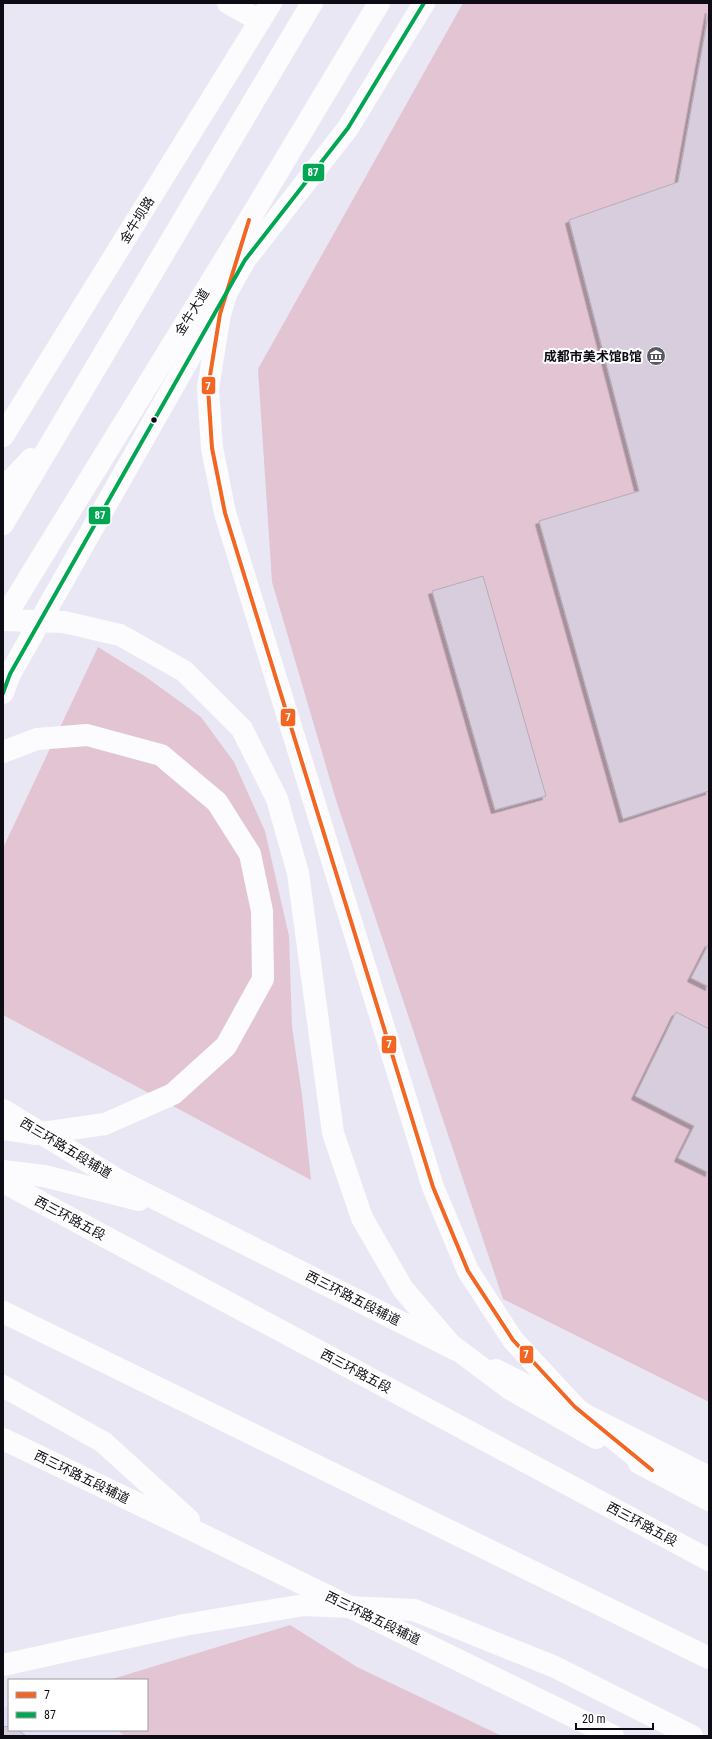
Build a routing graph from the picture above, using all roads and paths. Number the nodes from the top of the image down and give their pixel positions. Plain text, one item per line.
1 (228, 3) edge
2 (312, 3) edge
3 (379, 3) edge
4 (424, 3) edge
5 (266, 12) edge
6 (249, 220) junction
7 (61, 427) junction
8 (3, 436) edge
9 (3, 489) edge
10 (3, 524) edge
11 (3, 620) edge
12 (3, 693) edge
13 (3, 752) edge
14 (3, 1110) edge
15 (3, 1129) edge
16 (3, 1171) edge
17 (3, 1182) edge
18 (175, 1208) junction
19 (3, 1312) edge
20 (3, 1386) edge
21 (3, 1439) edge
22 (652, 1470) junction
23 (709, 1477) edge
24 (709, 1500) edge
25 (207, 1537) junction
26 (709, 1560) edge
27 (709, 1658) edge
28 (3, 1665) edge
29 (613, 1736) edge
30 (692, 1736) edge

1 - 5 main road
2 - 7 main road
3 - 6 main road, 金牛大道
4 - 12 main road
5 - 8 main road, 金牛坝路
6 - 11 main road, 金牛大道
6 - 22 main road
7 - 9 main road
7 - 10 main road
11 - 22 main road
13 - 15 main road
14 - 18 main road, 西三环路五段辅道
16 - 18 main road
17 - 26 main road, 西三环路五段
18 - 23 main road, 西三环路五段辅道
19 - 27 main road
20 - 25 main road
21 - 25 main road, 西三环路五段辅道
22 - 24 main road
25 - 29 main road, 西三环路五段辅道
28 - 30 main road

